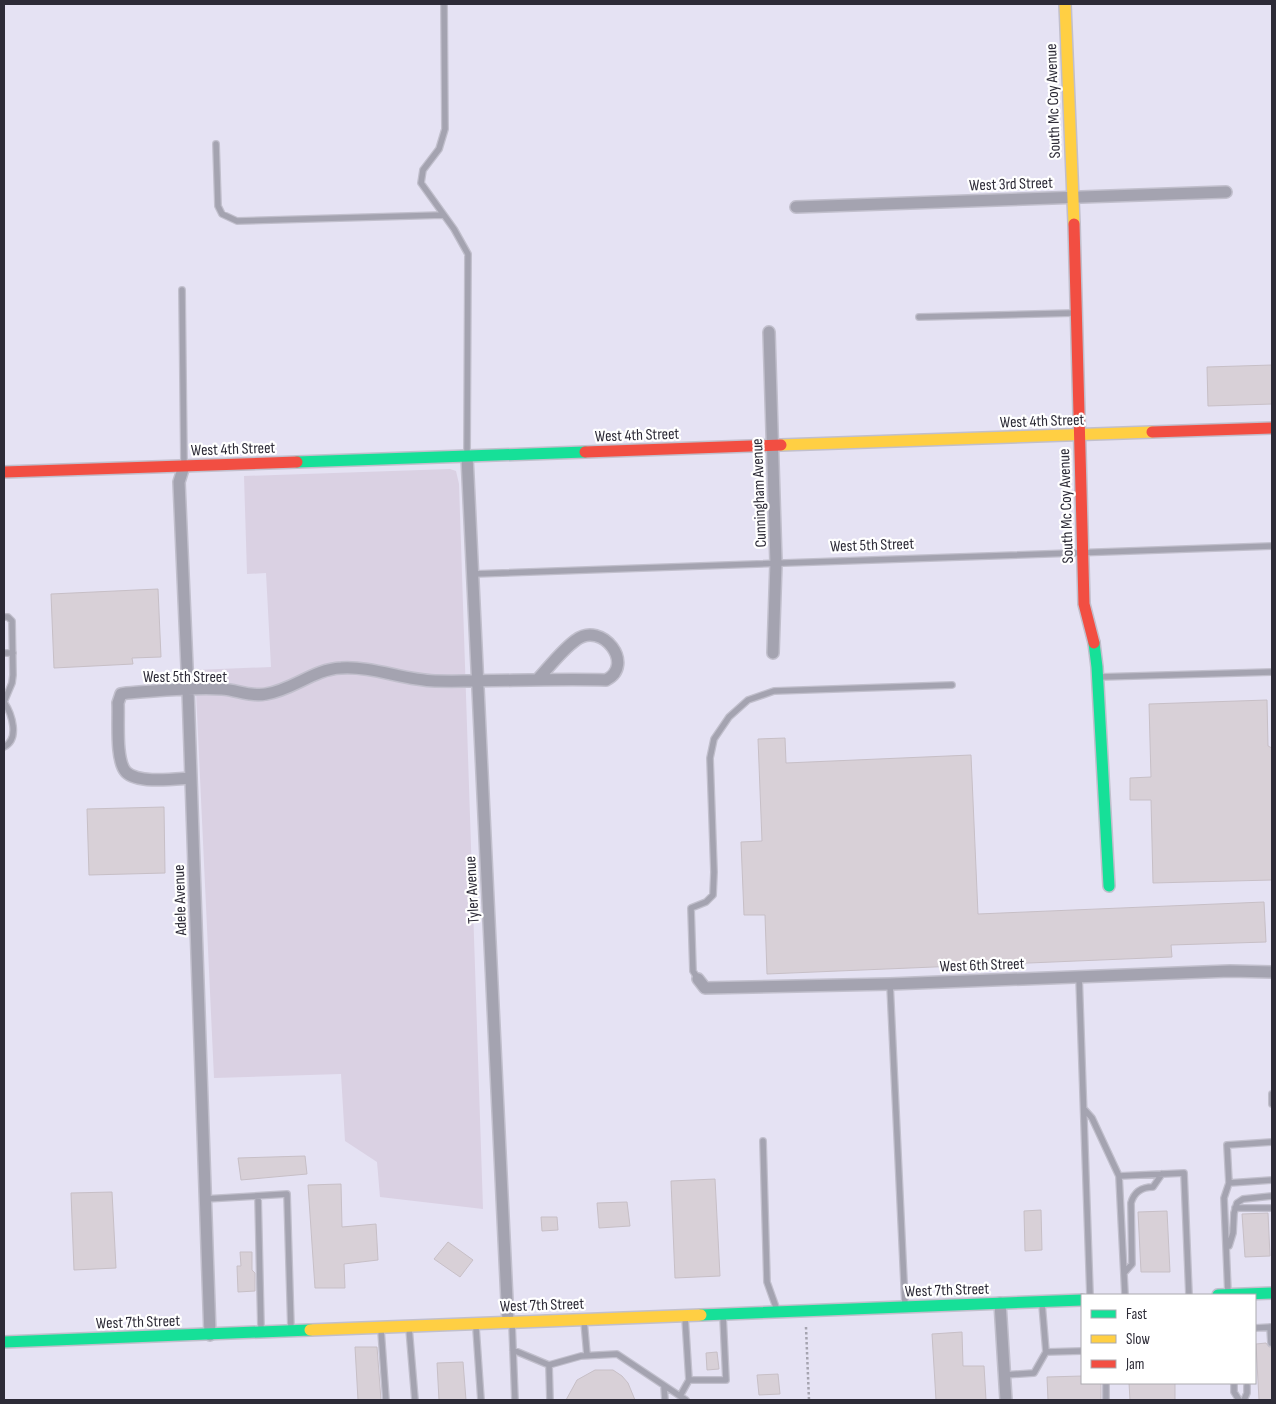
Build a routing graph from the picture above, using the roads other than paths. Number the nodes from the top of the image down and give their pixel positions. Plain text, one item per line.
1 (444, 4) edge
2 (1065, 4) edge
3 (216, 144) dead end
4 (1226, 192) dead end
5 (1072, 197) junction
6 (796, 207) dead end
7 (443, 215) junction
8 (182, 290) dead end
9 (1077, 313) junction
10 (919, 317) dead end
11 (769, 332) dead end
12 (1272, 428) edge
13 (1079, 435) junction
14 (773, 445) junction
15 (468, 456) junction
16 (184, 466) junction
17 (4, 472) edge
18 (1272, 546) edge
19 (1082, 553) junction
20 (776, 564) junction
21 (473, 574) junction
22 (4, 617) edge
23 (13, 653) junction
24 (773, 653) dead end
25 (4, 654) edge
26 (1272, 672) edge
27 (1098, 677) junction
28 (538, 679) junction
29 (477, 680) junction
30 (952, 685) dead end
31 (188, 690) junction
32 (4, 702) edge
33 (4, 747) edge
34 (191, 778) junction
35 (1109, 886) dead end
36 (1272, 972) edge
37 (1079, 976) junction
38 (698, 979) joint
39 (890, 984) junction
40 (1272, 1094) edge
41 (1272, 1104) edge
42 (1084, 1109) junction
43 (763, 1141) dead end
44 (1272, 1142) edge
45 (1162, 1174) junction
46 (1119, 1176) junction
47 (1272, 1180) edge
48 (1229, 1182) junction
49 (258, 1196) junction
50 (1272, 1196) edge
51 (206, 1199) junction
52 (1235, 1208) junction
53 (1272, 1208) edge
54 (1227, 1251) junction
55 (1124, 1273) junction
56 (1272, 1293) edge
57 (1090, 1294) edge
58 (1125, 1294) edge
59 (1188, 1294) edge
60 (1235, 1294) edge
61 (1254, 1294) edge
62 (1081, 1300) edge
63 (1042, 1302) junction
64 (1000, 1303) junction
65 (905, 1307) junction
66 (777, 1312) junction
67 (723, 1314) junction
68 (685, 1315) junction
69 (584, 1319) junction
70 (510, 1322) junction
71 (476, 1323) junction
72 (408, 1326) junction
73 (381, 1327) junction
74 (1271, 1327) edge
75 (1256, 1328) edge
76 (291, 1331) junction
77 (262, 1332) junction
78 (210, 1335) junction
79 (4, 1342) edge
80 (1271, 1343) edge
81 (513, 1350) junction
82 (1081, 1351) edge
83 (1046, 1352) junction
84 (587, 1355) junction
85 (549, 1365) junction
86 (1004, 1375) junction
87 (689, 1380) junction
88 (1106, 1384) edge
89 (1234, 1384) edge
90 (664, 1386) junction
91 (1247, 1386) dead end
92 (683, 1398) edge
93 (386, 1400) edge
94 (415, 1400) edge
95 (481, 1400) edge
96 (515, 1400) edge
97 (550, 1400) edge
98 (664, 1400) edge
99 (1006, 1400) edge
100 (1106, 1400) edge
101 (1239, 1400) edge
102 (1244, 1400) edge

1 - 7 lane
2 - 5 street, South Mc Coy Avenue
3 - 7 lane
4 - 5 street, West 3rd Street
5 - 6 street, West 3rd Street
5 - 9 street, South Mc Coy Avenue
7 - 15 lane
8 - 16 lane
9 - 10 lane
9 - 13 street, South Mc Coy Avenue
11 - 14 street, Cunningham Avenue
12 - 13 street, West 4th Street
13 - 14 street, West 4th Street
13 - 19 street, South Mc Coy Avenue
14 - 15 street, West 4th Street
14 - 20 street, Cunningham Avenue
15 - 16 street, West 4th Street
15 - 21 street, Tyler Avenue
16 - 17 street, West 4th Street
16 - 31 street, Adele Avenue
18 - 19 lane, West 5th Street
19 - 20 lane, West 5th Street
19 - 27 street, South Mc Coy Avenue
20 - 21 lane, West 5th Street
20 - 24 street, Cunningham Avenue
21 - 29 street, Tyler Avenue
22 - 23 lane
23 - 25 lane
23 - 32 lane
26 - 27 lane
27 - 35 street, South Mc Coy Avenue
28 - 28 street, West 5th Street
28 - 29 street, West 5th Street
29 - 31 street, West 5th Street
29 - 70 street, Tyler Avenue
30 - 38 lane
31 - 34 street, Adele Avenue
31 - 34 street, West 5th Street
32 - 33 lane
34 - 51 street, Adele Avenue
36 - 37 street, West 6th Street
37 - 39 street, West 6th Street
37 - 42 lane
38 - 39 street, West 6th Street
39 - 65 lane
40 - 41 lane
42 - 46 lane
42 - 57 lane
43 - 66 lane
44 - 48 lane
45 - 46 lane
45 - 55 lane
45 - 59 lane
46 - 55 lane
47 - 48 lane
48 - 54 lane
49 - 51 lane
49 - 76 lane
49 - 77 lane
50 - 52 lane
51 - 78 street, Adele Avenue
52 - 53 lane
52 - 54 lane
54 - 60 lane
55 - 58 lane
56 - 61 street
62 - 63 street, West 7th Street
63 - 64 street, West 7th Street
63 - 83 lane
64 - 65 street, West 7th Street
64 - 86 street
65 - 66 street, West 7th Street
66 - 67 street, West 7th Street
67 - 68 street, West 7th Street
67 - 87 lane
68 - 69 street, West 7th Street
68 - 87 lane
69 - 70 street, West 7th Street
69 - 84 lane
70 - 71 street, West 7th Street
70 - 81 lane
71 - 72 street, West 7th Street
71 - 95 lane
72 - 73 street, West 7th Street
72 - 94 lane
73 - 76 street, West 7th Street
73 - 93 lane
74 - 75 lane
74 - 80 lane
76 - 77 street, West 7th Street
77 - 78 street, West 7th Street
78 - 79 street, West 7th Street
81 - 85 lane
81 - 96 lane
82 - 83 lane
83 - 86 lane
84 - 85 lane
84 - 90 lane
85 - 97 lane
86 - 99 street
87 - 92 lane
88 - 100 lane
89 - 101 lane
90 - 92 lane
90 - 98 lane
91 - 102 lane

